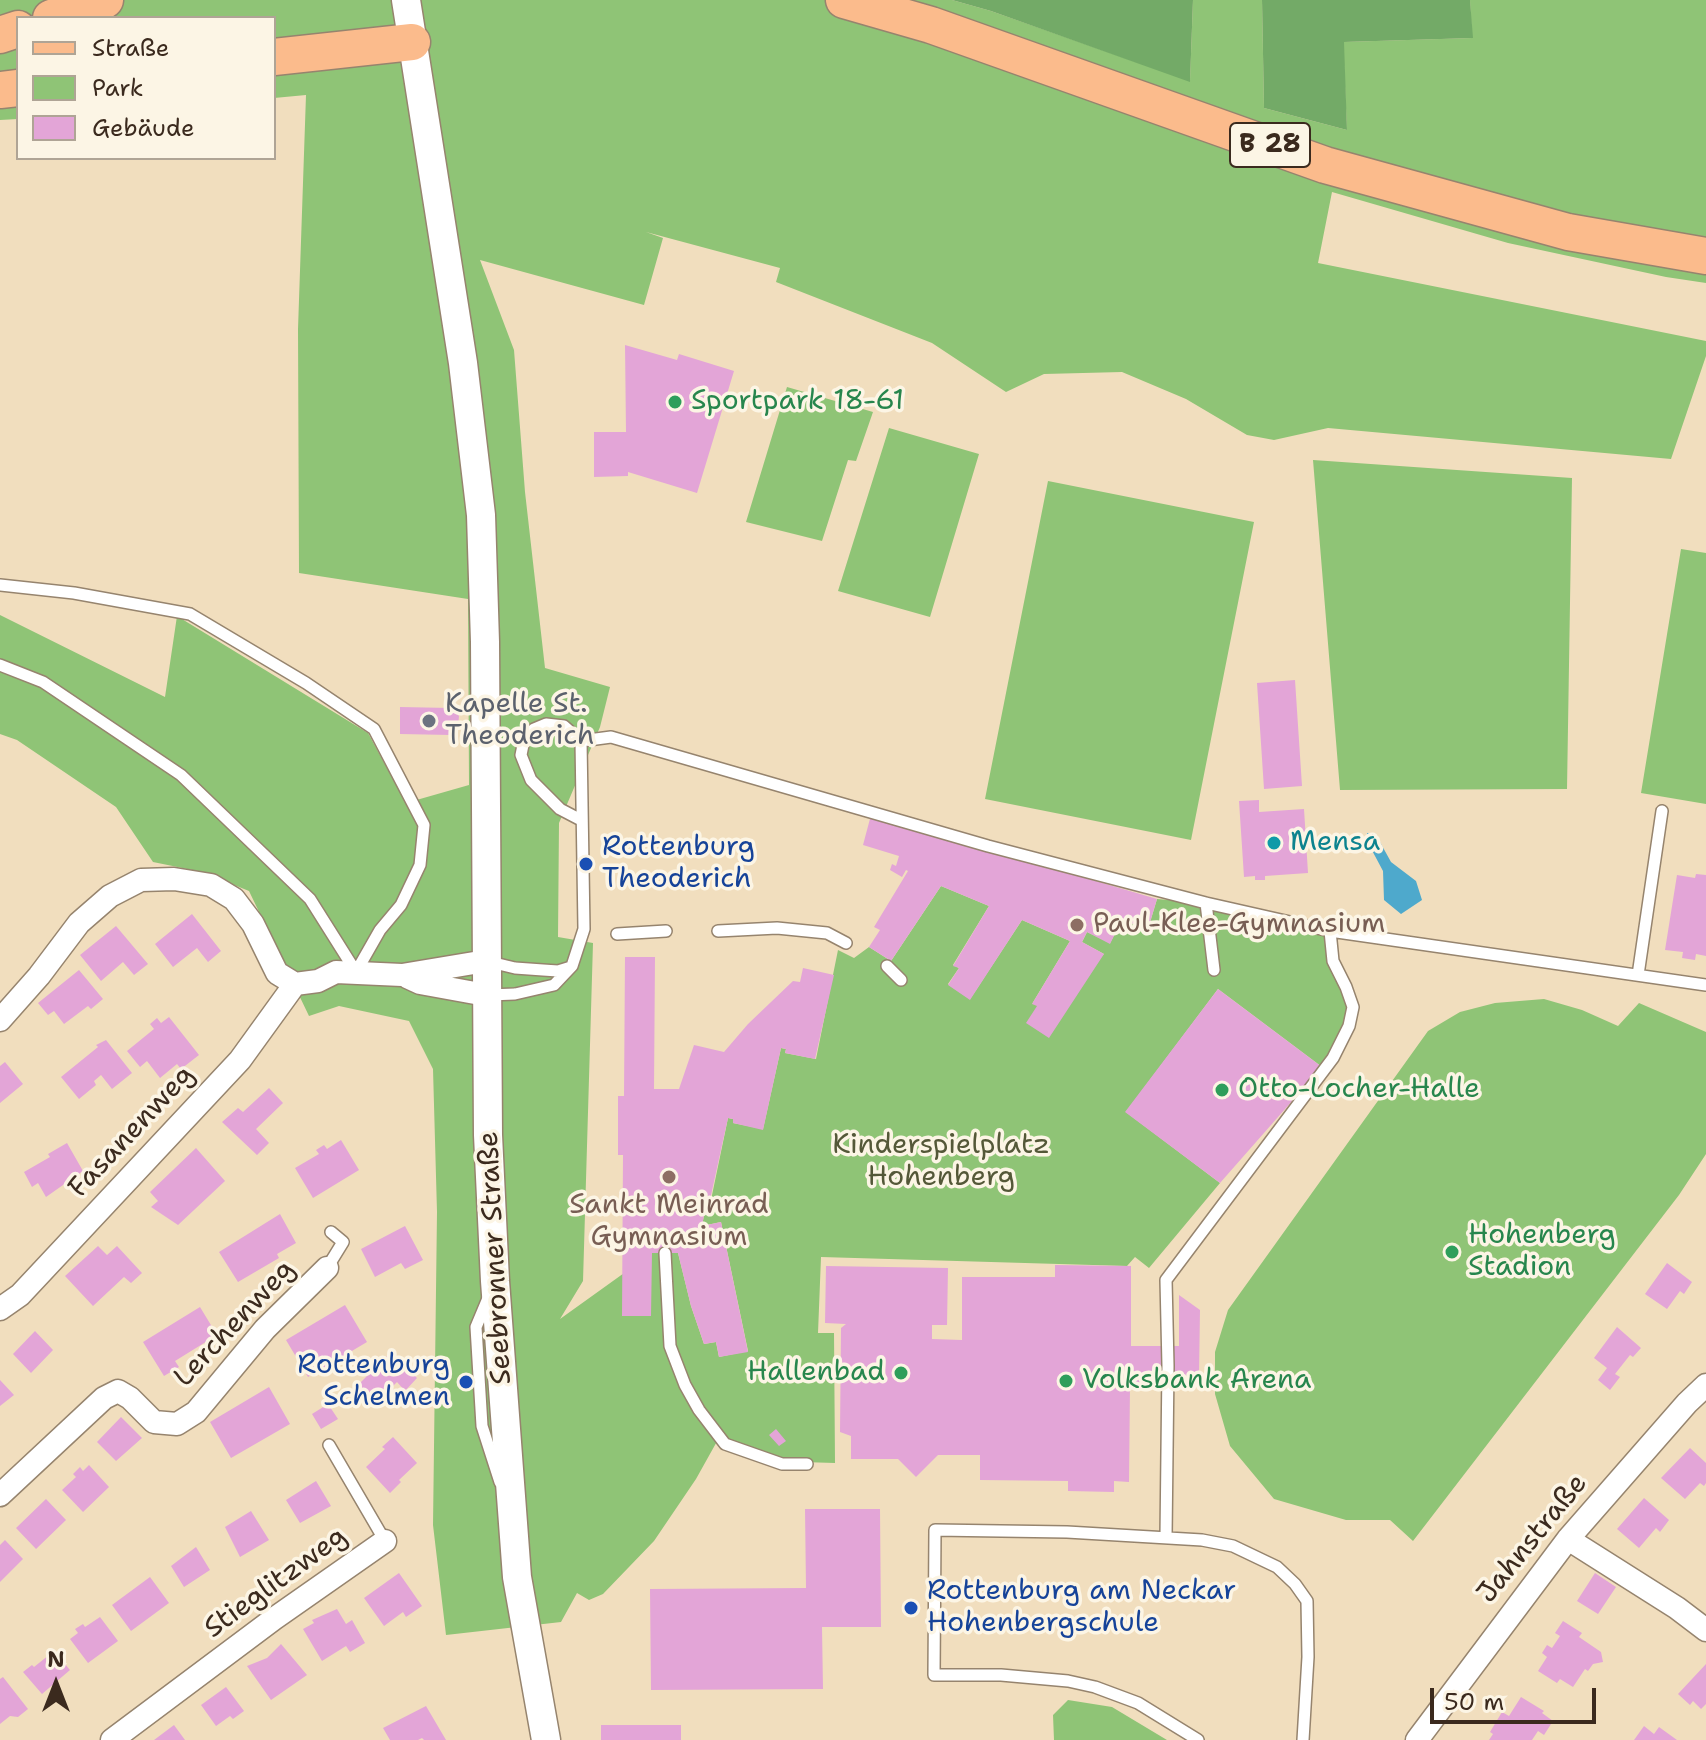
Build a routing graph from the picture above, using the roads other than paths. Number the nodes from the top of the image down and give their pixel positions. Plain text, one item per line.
1 (67, 0) edge
2 (105, 0) edge
3 (844, 0) edge
4 (406, 4) edge
5 (37, 16) edge
6 (57, 16) edge
7 (412, 42) junction
8 (276, 57) edge
9 (1706, 256) edge
10 (0, 585) edge
11 (0, 665) edge
12 (581, 741) junction
13 (1662, 811) dead end
14 (581, 820) junction
15 (1206, 903) junction
16 (666, 931) dead end
17 (718, 931) dead end
18 (1330, 931) junction
19 (617, 934) dead end
20 (846, 943) dead end
21 (486, 961) junction
22 (572, 966) junction
23 (887, 966) dead end
24 (1214, 970) dead end
25 (356, 972) junction
26 (402, 975) junction
27 (1638, 975) junction
28 (901, 980) dead end
29 (295, 984) junction
30 (1706, 985) edge
31 (486, 995) junction
32 (0, 1020) edge
33 (331, 1232) dead end
34 (665, 1253) dead end
35 (327, 1268) joint
36 (0, 1309) edge
37 (1706, 1385) edge
38 (329, 1445) dead end
39 (807, 1464) dead end
40 (0, 1495) edge
41 (1166, 1537) junction
42 (1568, 1539) junction
43 (385, 1541) joint
44 (1706, 1630) edge
45 (112, 1740) edge
46 (546, 1740) edge
47 (1198, 1740) edge
48 (1303, 1740) edge
49 (1417, 1740) edge

1 - 5 main road
2 - 6 main road
3 - 9 main road, B 28
4 - 7 street, Seebronner Straße
7 - 8 main road
7 - 21 street, Seebronner Straße
10 - 25 lane
11 - 25 lane
12 - 14 lane
12 - 14 lane
12 - 15 lane
13 - 27 lane
14 - 22 lane
15 - 18 lane
15 - 24 lane
16 - 19 lane
17 - 20 lane
18 - 27 lane
18 - 41 lane
21 - 22 lane
21 - 26 street
21 - 31 street, Seebronner Straße
22 - 31 lane
23 - 28 lane
25 - 26 street
25 - 29 street
26 - 31 street
27 - 30 lane
29 - 32 street
29 - 36 street, Fasanenweg
31 - 46 street, Seebronner Straße
33 - 35 lane
34 - 39 lane
35 - 40 street, Lerchenweg
37 - 42 street, Jahnstraße
38 - 43 lane, Stieglitzweg
41 - 47 lane
41 - 48 lane
42 - 44 street
42 - 49 street, Jahnstraße
43 - 45 street, Stieglitzweg

